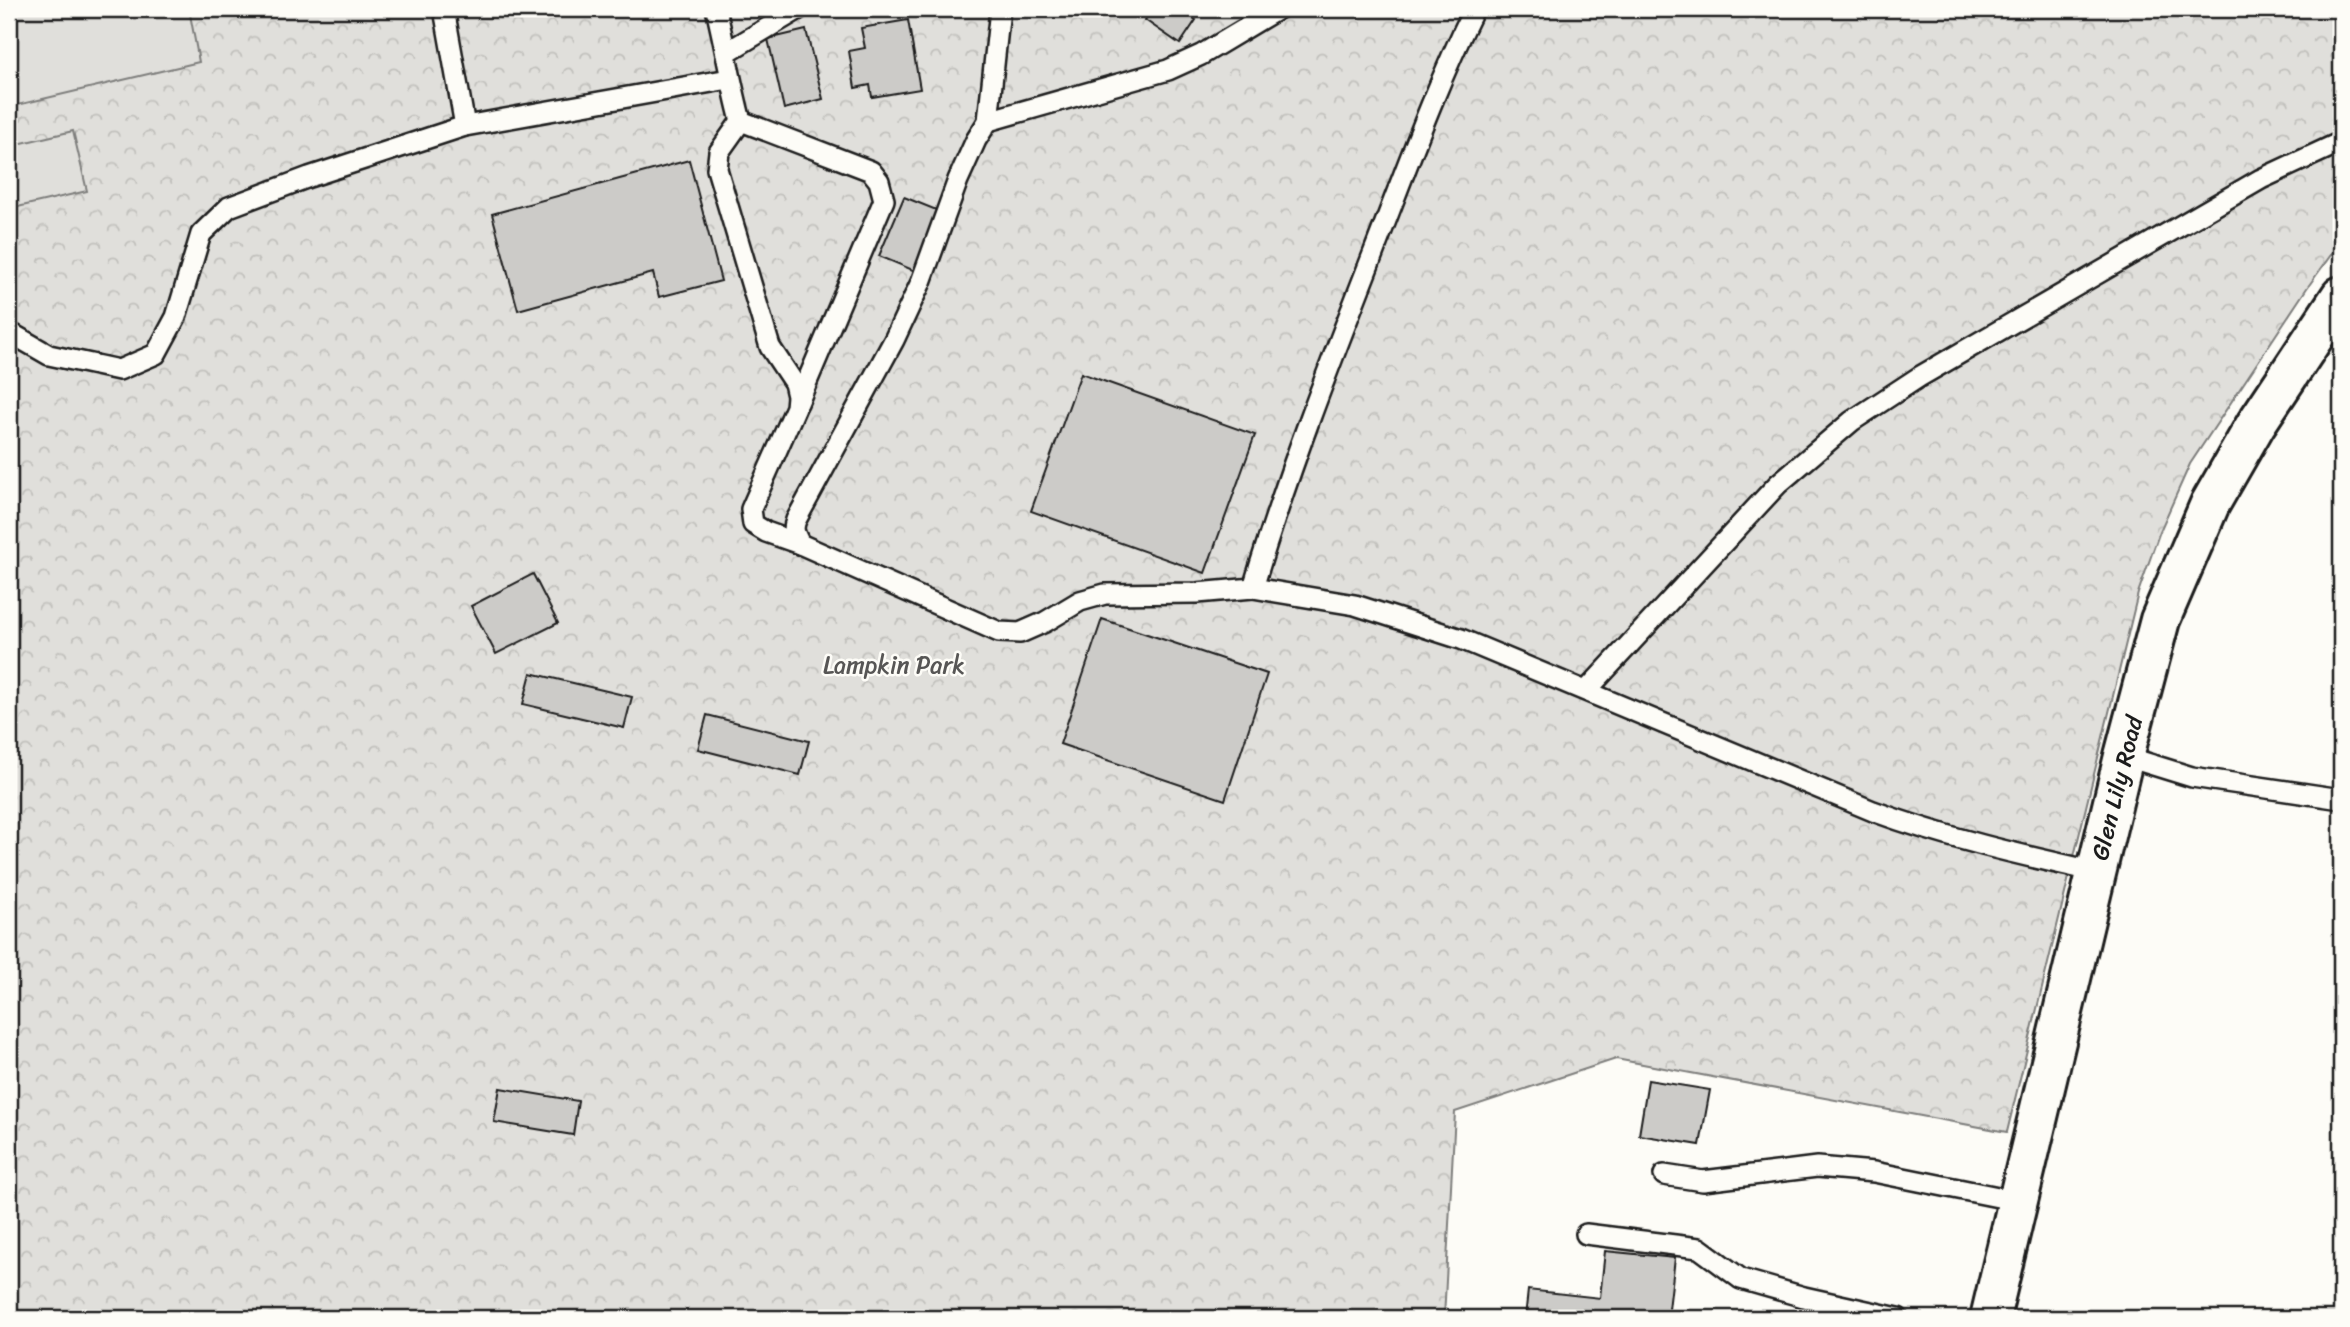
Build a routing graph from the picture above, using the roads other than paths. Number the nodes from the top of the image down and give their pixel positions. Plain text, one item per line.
1 (444, 9) edge
2 (716, 9) edge
3 (799, 9) edge
4 (1000, 9) edge
5 (1278, 9) edge
6 (1474, 9) edge
7 (727, 52) junction
8 (729, 79) junction
9 (741, 121) junction
10 (988, 121) junction
11 (465, 127) junction
12 (2341, 142) edge
13 (2341, 296) edge
14 (9, 332) edge
15 (796, 407) junction
16 (800, 544) junction
17 (1253, 588) junction
18 (1587, 691) junction
19 (2124, 756) junction
20 (2341, 799) edge
21 (2096, 872) junction
22 (1664, 1175) dead end
23 (2018, 1201) junction
24 (1586, 1234) dead end
25 (1898, 1318) edge
26 (1990, 1318) edge

1 - 11 lane
2 - 7 lane
3 - 7 lane
4 - 10 lane
5 - 10 lane
6 - 17 lane
7 - 8 lane
8 - 9 lane
8 - 11 lane
9 - 15 lane
9 - 15 lane
10 - 16 lane
11 - 14 lane
12 - 18 lane
13 - 19 street, Glen Lily Road
15 - 16 lane
16 - 17 lane
17 - 18 lane
18 - 21 lane
19 - 20 lane
19 - 21 street, Glen Lily Road
21 - 23 street, Glen Lily Road
22 - 23 lane
23 - 26 street, Glen Lily Road
24 - 25 lane

